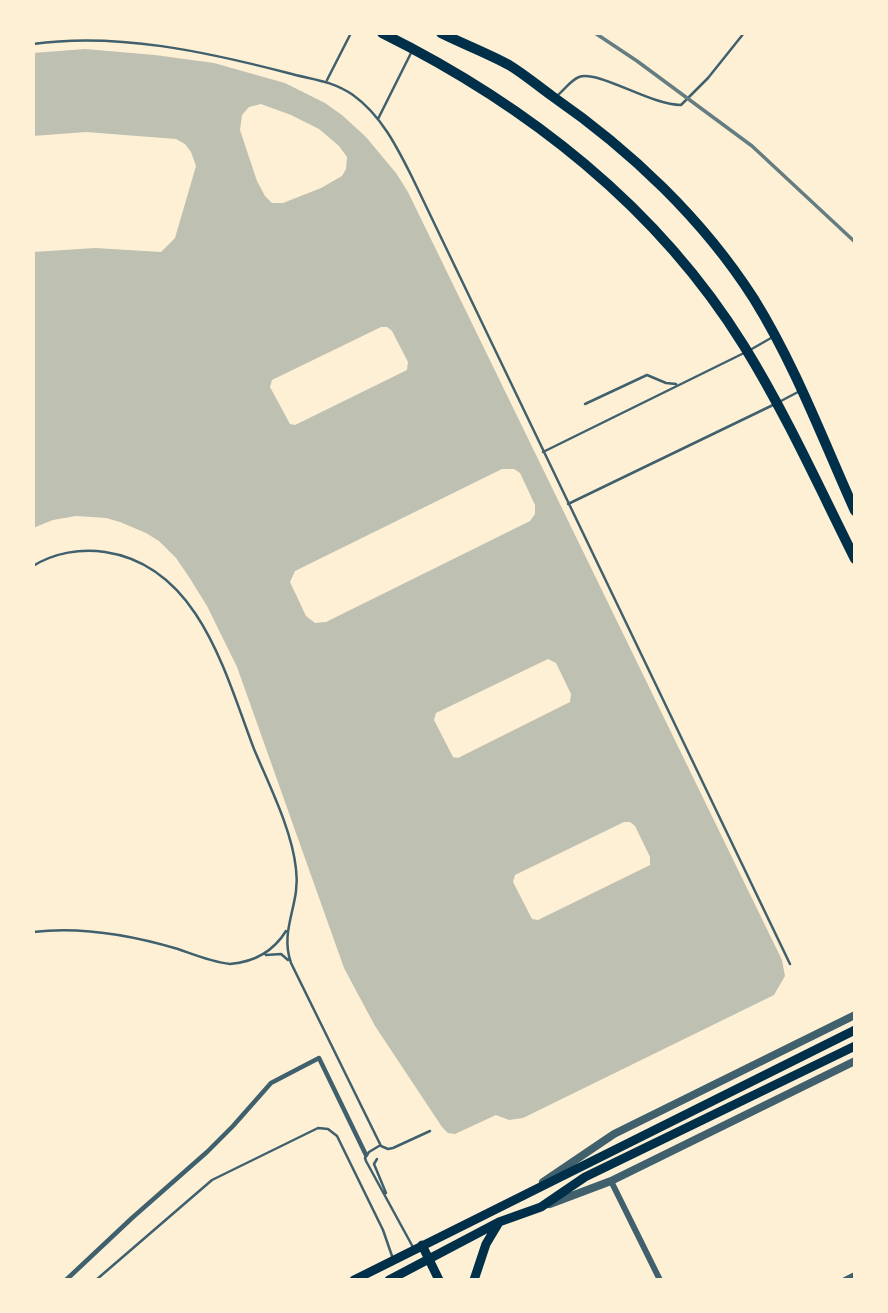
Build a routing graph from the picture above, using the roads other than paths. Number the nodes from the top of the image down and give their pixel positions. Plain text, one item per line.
1 (351, 33) edge
2 (382, 33) edge
3 (441, 33) edge
4 (744, 33) edge
5 (33, 44) edge
6 (413, 49) junction
7 (327, 80) junction
8 (555, 98) junction
9 (378, 119) junction
10 (774, 336) junction
11 (747, 352) junction
12 (679, 384) junction
13 (801, 390) junction
14 (776, 403) junction
15 (584, 404) dead end
16 (543, 452) junction
17 (568, 504) junction
18 (855, 510) edge
19 (855, 559) edge
20 (33, 566) edge
21 (287, 930) junction
22 (33, 932) edge
23 (261, 956) junction
24 (291, 962) junction
25 (790, 964) dead end
26 (855, 1015) edge
27 (855, 1030) edge
28 (855, 1046) edge
29 (855, 1061) edge
30 (430, 1131) dead end
31 (381, 1146) junction
32 (366, 1155) junction
33 (377, 1159) dead end
34 (611, 1181) junction
35 (529, 1192) junction
36 (389, 1199) junction
37 (541, 1207) junction
38 (499, 1222) junction
39 (418, 1247) junction
40 (428, 1258) junction
41 (389, 1261) junction
42 (855, 1275) edge
43 (392, 1279) edge
44 (66, 1280) edge
45 (96, 1280) edge
46 (354, 1280) edge
47 (439, 1280) edge
48 (474, 1280) edge
49 (660, 1280) edge
50 (845, 1280) edge

1 - 7 lane
2 - 6 main road
3 - 8 main road
4 - 8 lane
5 - 7 lane
6 - 9 lane
6 - 11 main road
7 - 9 lane
8 - 10 main road
9 - 16 lane
10 - 11 lane
10 - 13 main road
11 - 12 lane
11 - 14 main road
12 - 15 lane
12 - 16 lane
13 - 14 lane
13 - 18 main road
14 - 17 lane
14 - 19 main road
16 - 17 lane
17 - 25 lane
20 - 21 lane
21 - 23 lane
21 - 24 lane
22 - 23 lane
23 - 24 lane
24 - 31 lane
26 - 35 street
27 - 35 main road
28 - 37 main road
29 - 34 street
30 - 31 lane
31 - 32 lane
32 - 36 lane
32 - 44 street
33 - 36 lane
34 - 37 street
34 - 49 street
35 - 39 main road
36 - 39 lane
37 - 38 main road
38 - 40 main road
38 - 48 main road
39 - 40 main road
39 - 41 main road
40 - 43 main road
40 - 47 main road
41 - 43 main road
41 - 45 lane
41 - 46 main road
42 - 50 street

